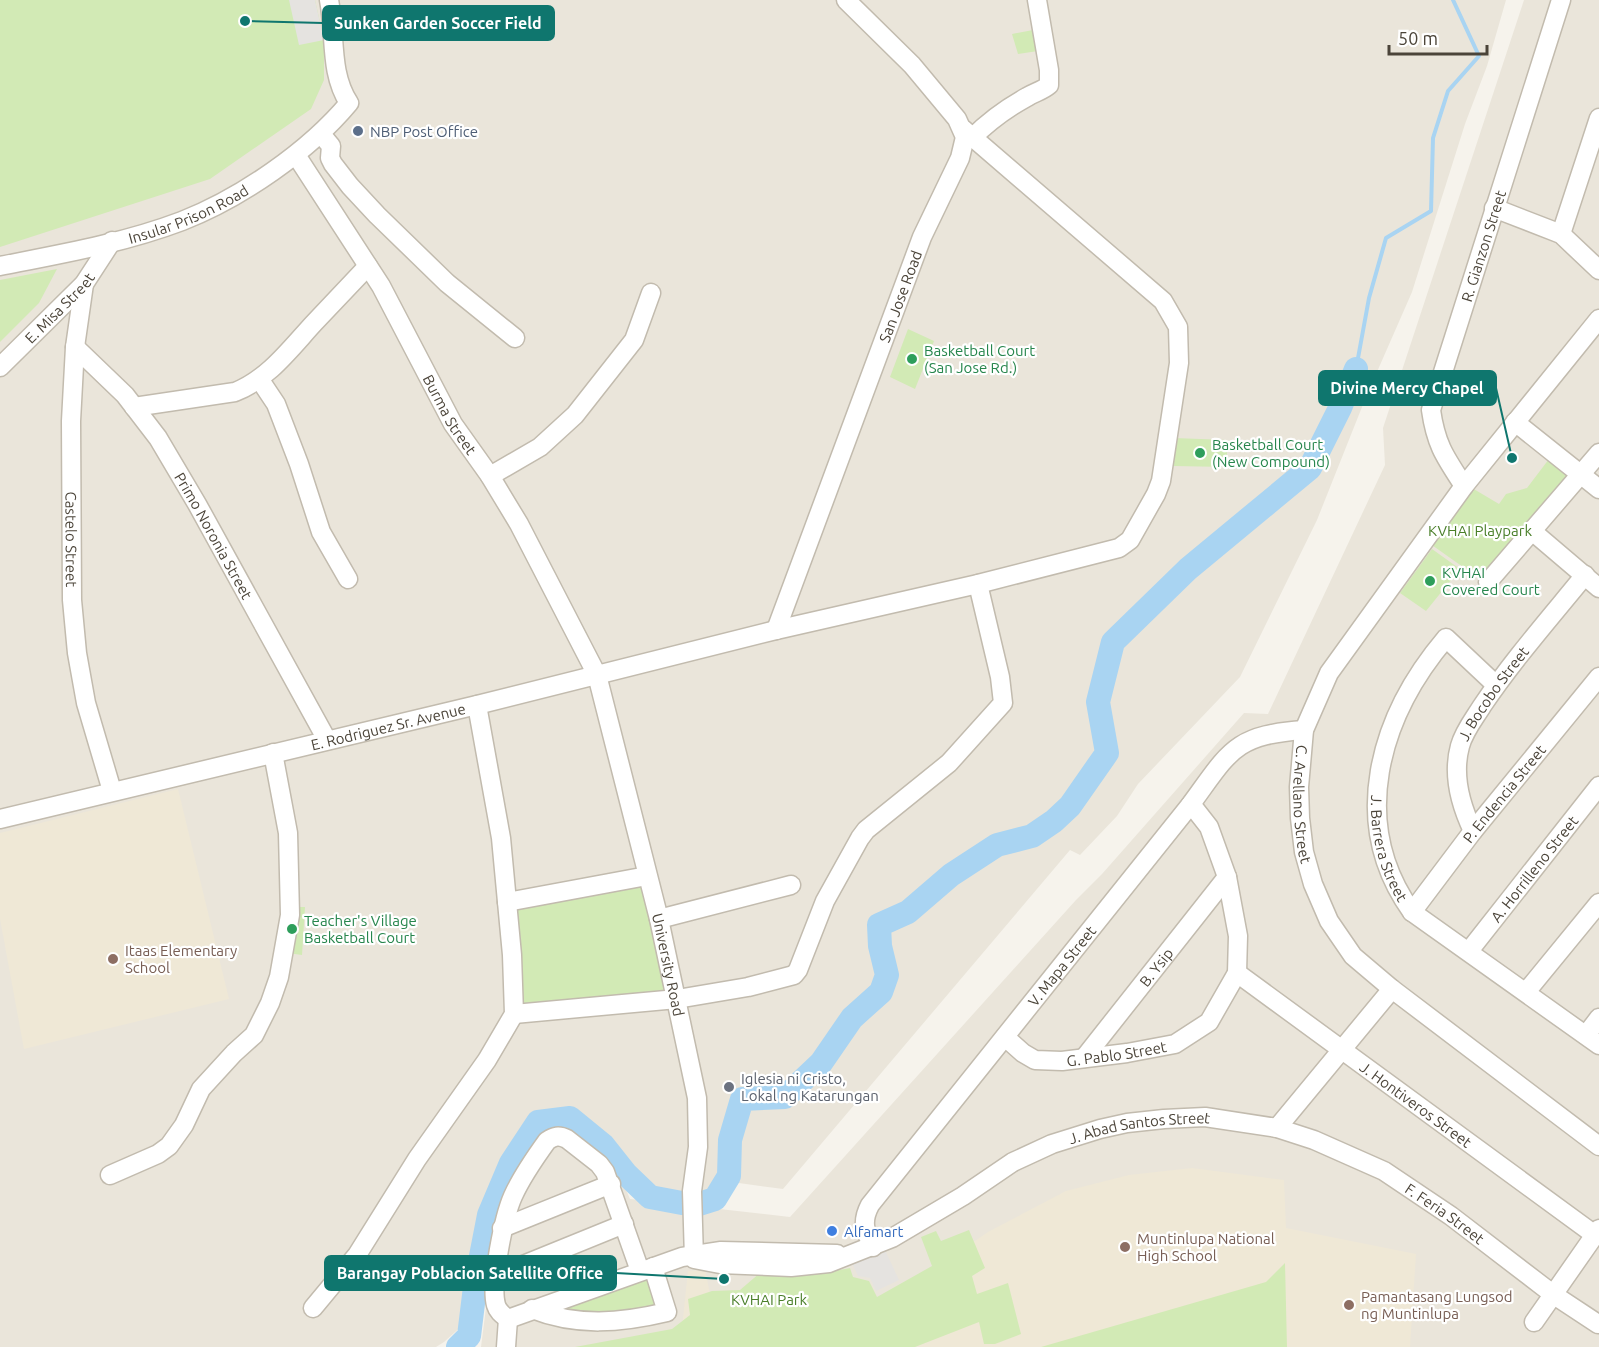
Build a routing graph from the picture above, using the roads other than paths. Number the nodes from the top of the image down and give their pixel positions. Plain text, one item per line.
1 (329, 0) edge
2 (846, 0) edge
3 (1037, 0) edge
4 (1561, 0) edge
5 (1599, 118) edge
6 (968, 133) junction
7 (321, 134) junction
8 (296, 155) junction
9 (1592, 160) edge
10 (1494, 208) junction
11 (1561, 234) junction
12 (112, 241) junction
13 (0, 266) edge
14 (368, 266) junction
15 (1599, 270) edge
16 (84, 284) junction
17 (651, 293) dead end
18 (1599, 319) edge
19 (515, 338) dead end
20 (75, 347) junction
21 (0, 367) edge
22 (260, 380) junction
23 (134, 407) junction
24 (1515, 422) junction
25 (1599, 453) edge
26 (1581, 475) junction
27 (489, 476) junction
28 (1464, 486) junction
29 (1599, 489) edge
30 (1532, 531) junction
31 (1585, 575) junction
32 (348, 579) dead end
33 (1488, 582) dead end
34 (978, 584) junction
35 (1599, 588) edge
36 (776, 630) junction
37 (597, 675) junction
38 (1599, 677) edge
39 (1496, 685) junction
40 (477, 705) junction
41 (1304, 730) junction
42 (327, 740) junction
43 (273, 753) junction
44 (1599, 786) edge
45 (112, 791) junction
46 (1191, 804) junction
47 (0, 819) edge
48 (1473, 831) junction
49 (647, 876) junction
50 (1227, 878) junction
51 (791, 885) dead end
52 (507, 902) junction
53 (1599, 903) edge
54 (1412, 912) junction
55 (659, 919) junction
56 (1469, 951) junction
57 (1238, 974) junction
58 (1392, 989) junction
59 (1526, 992) junction
60 (677, 999) junction
61 (514, 1014) junction
62 (1599, 1018) edge
63 (1005, 1037) junction
64 (1592, 1040) edge
65 (1342, 1050) junction
66 (1084, 1058) junction
67 (1277, 1128) junction
68 (1599, 1146) edge
69 (110, 1175) dead end
70 (611, 1184) junction
71 (624, 1224) junction
72 (502, 1228) junction
73 (1597, 1232) edge
74 (873, 1247) junction
75 (694, 1257) junction
76 (646, 1269) junction
77 (496, 1276) junction
78 (1554, 1294) junction
79 (313, 1308) dead end
80 (532, 1309) junction
81 (508, 1319) junction
82 (1534, 1322) dead end
83 (1598, 1324) edge
84 (504, 1346) edge

1 - 7 street, Insular Prison Road
2 - 6 street
3 - 6 street
4 - 10 street, R. Gianzon Street
5 - 9 street
6 - 34 street, E. Rodriguez Sr. Avenue
6 - 36 street, San Jose Road
7 - 8 street, Insular Prison Road
7 - 19 street
8 - 12 street, Insular Prison Road
8 - 14 street, Burma Street
9 - 11 street
10 - 11 street
10 - 28 street, R. Gianzon Street
11 - 15 street
12 - 13 street, Insular Prison Road
12 - 16 street, E. Misa Street
14 - 22 street
14 - 27 street, Burma Street
16 - 20 street, Castelo Street
16 - 21 street, E. Misa Street
17 - 27 street
18 - 24 street, C. Arellano Street
20 - 23 street, Primo Noronia Street
20 - 45 street, Castelo Street
22 - 23 street
22 - 32 street
23 - 42 street, Primo Noronia Street
24 - 26 street
24 - 28 street, C. Arellano Street
25 - 26 street
26 - 29 street
26 - 30 street
27 - 37 street, Burma Street
28 - 41 street, C. Arellano Street
30 - 31 street
30 - 33 street
31 - 35 street
31 - 39 street, J. Bocobo Street
34 - 36 street, E. Rodriguez Sr. Avenue
34 - 60 street
36 - 37 street, E. Rodriguez Sr. Avenue
37 - 40 street, E. Rodriguez Sr. Avenue
37 - 49 street, University Road
38 - 48 street, P. Endencia Street
39 - 48 street, J. Bocobo Street
39 - 54 street, J. Barrera Street
40 - 42 street, E. Rodriguez Sr. Avenue
40 - 52 street
41 - 46 street, V. Mapa Street
41 - 58 street, C. Arellano Street
42 - 43 street, E. Rodriguez Sr. Avenue
43 - 45 street, E. Rodriguez Sr. Avenue
43 - 69 street
44 - 56 street, A. Horrilleno Street
45 - 47 street, E. Rodriguez Sr. Avenue
46 - 50 street
46 - 63 street, V. Mapa Street
48 - 54 street, P. Endencia Street
49 - 52 street
49 - 55 street, University Road
50 - 57 street
50 - 66 street, B. Ysip
51 - 55 street
52 - 61 street
53 - 59 street
54 - 56 street, J. Barrera Street
55 - 60 street, University Road
56 - 59 street, J. Barrera Street
57 - 65 street, J. Hontiveros Street
57 - 66 street, G. Pablo Street
58 - 65 street
58 - 68 street, C. Arellano Street
59 - 64 street, J. Barrera Street
60 - 61 street
60 - 75 street, University Road
61 - 79 street
62 - 64 street
63 - 66 street, G. Pablo Street
63 - 74 street, V. Mapa Street
65 - 67 street
65 - 73 street, J. Hontiveros Street
67 - 74 street, J. Abad Santos Street
67 - 78 street, F. Feria Street
70 - 71 street
70 - 72 street
70 - 72 street
71 - 76 street
71 - 77 street
72 - 77 street
73 - 78 street
74 - 75 street, J. Abad Santos Street
75 - 76 street
76 - 80 street
76 - 80 street
77 - 81 street
78 - 82 street
78 - 83 street, F. Feria Street
80 - 81 street
81 - 84 street

